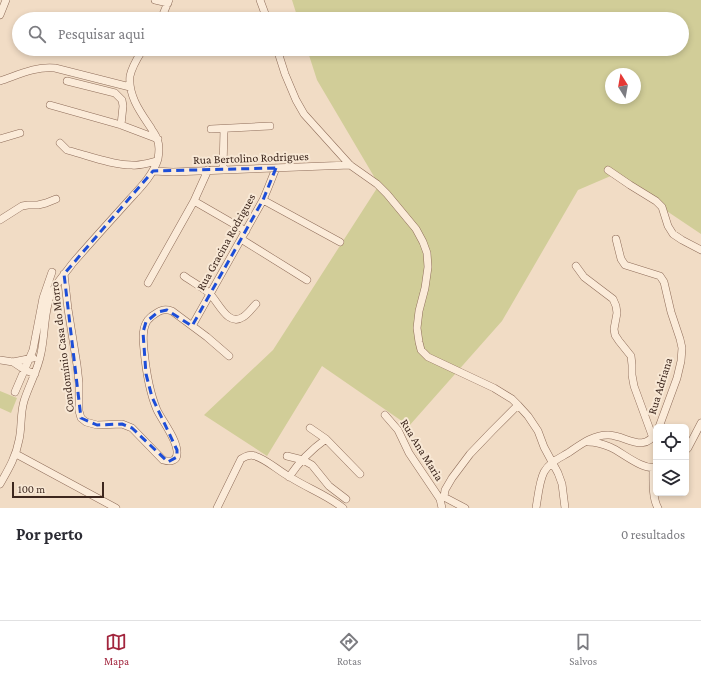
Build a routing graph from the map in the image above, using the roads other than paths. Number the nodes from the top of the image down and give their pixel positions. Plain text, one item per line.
1 (6, 0) edge
2 (155, 0) edge
3 (260, 0) edge
4 (169, 2) edge
5 (164, 12) edge
6 (264, 12) edge
7 (0, 15) edge
8 (139, 56) edge
9 (280, 56) edge
10 (0, 81) edge
11 (67, 81) dead end
12 (130, 87) junction
13 (50, 105) dead end
14 (121, 125) junction
15 (270, 126) dead end
16 (211, 129) dead end
17 (224, 129) junction
18 (20, 132) dead end
19 (0, 139) edge
20 (158, 139) junction
21 (60, 143) dead end
22 (157, 161) junction
23 (350, 165) junction
24 (276, 168) junction
25 (223, 169) junction
26 (208, 170) junction
27 (608, 170) dead end
28 (153, 171) junction
29 (56, 199) dead end
30 (262, 200) junction
31 (194, 201) junction
32 (0, 220) edge
33 (246, 231) junction
34 (241, 239) junction
35 (616, 239) dead end
36 (340, 242) dead end
37 (701, 250) edge
38 (576, 266) dead end
39 (52, 272) dead end
40 (64, 274) junction
41 (184, 276) dead end
42 (307, 280) dead end
43 (148, 283) dead end
44 (210, 294) junction
45 (256, 304) dead end
46 (192, 326) junction
47 (229, 356) dead end
48 (30, 358) junction
49 (40, 359) junction
50 (0, 360) edge
51 (13, 362) junction
52 (25, 370) junction
53 (35, 374) junction
54 (16, 392) dead end
55 (518, 405) junction
56 (385, 415) dead end
57 (701, 423) edge
58 (660, 424) edge
59 (310, 428) dead end
60 (653, 433) edge
61 (653, 436) edge
62 (326, 438) junction
63 (584, 442) junction
64 (689, 445) edge
65 (16, 454) junction
66 (287, 456) dead end
67 (303, 460) junction
68 (552, 462) junction
69 (653, 468) edge
70 (360, 474) dead end
71 (289, 477) junction
72 (0, 484) edge
73 (654, 496) edge
74 (442, 498) junction
75 (346, 499) dead end
76 (108, 506) edge
77 (116, 508) edge
78 (217, 508) edge
79 (343, 508) edge
80 (442, 508) edge
81 (465, 508) edge
82 (536, 508) edge
83 (565, 508) edge
84 (658, 508) edge

1 - 7 street
2 - 4 street
3 - 6 street
4 - 5 street
8 - 12 street
9 - 23 street
10 - 12 street
11 - 14 street
12 - 20 street
13 - 14 street
14 - 20 street
15 - 17 street
16 - 17 street
17 - 25 street
18 - 19 street
20 - 22 street
21 - 22 street
22 - 28 street
23 - 24 street, Rua Bertolino Rodrigues
23 - 55 street
24 - 25 street, Rua Bertolino Rodrigues
24 - 30 street, Rua Gracina Rodrigues
25 - 26 street, Rua Bertolino Rodrigues
26 - 28 street, Rua Bertolino Rodrigues
26 - 31 street
27 - 37 street
28 - 40 street
29 - 32 street
30 - 33 street, Rua Gracina Rodrigues
30 - 36 street
31 - 33 street
31 - 43 street
33 - 34 street, Rua Gracina Rodrigues
34 - 42 street
34 - 44 street, Rua Gracina Rodrigues
35 - 58 street, Rua Adriana
38 - 60 street
39 - 48 street
40 - 46 street, Condomínio Casa do Morro
40 - 49 street
41 - 44 street
44 - 45 street
44 - 46 street, Rua Gracina Rodrigues
46 - 47 street, Condomínio Casa do Morro
48 - 49 street
48 - 51 street
48 - 52 street
49 - 53 street
50 - 51 street
51 - 52 street
52 - 53 street
52 - 54 street
53 - 65 street
55 - 68 street
55 - 74 street
56 - 74 street, Rua Ana Maria
57 - 64 street
59 - 62 street
61 - 63 street
62 - 67 street
62 - 70 street
63 - 68 street
63 - 69 street
65 - 72 street
65 - 76 street
66 - 67 street
67 - 71 street
67 - 75 street
68 - 82 street
68 - 83 street
71 - 78 street
71 - 79 street
73 - 84 street
74 - 80 street
74 - 81 street
76 - 77 street

